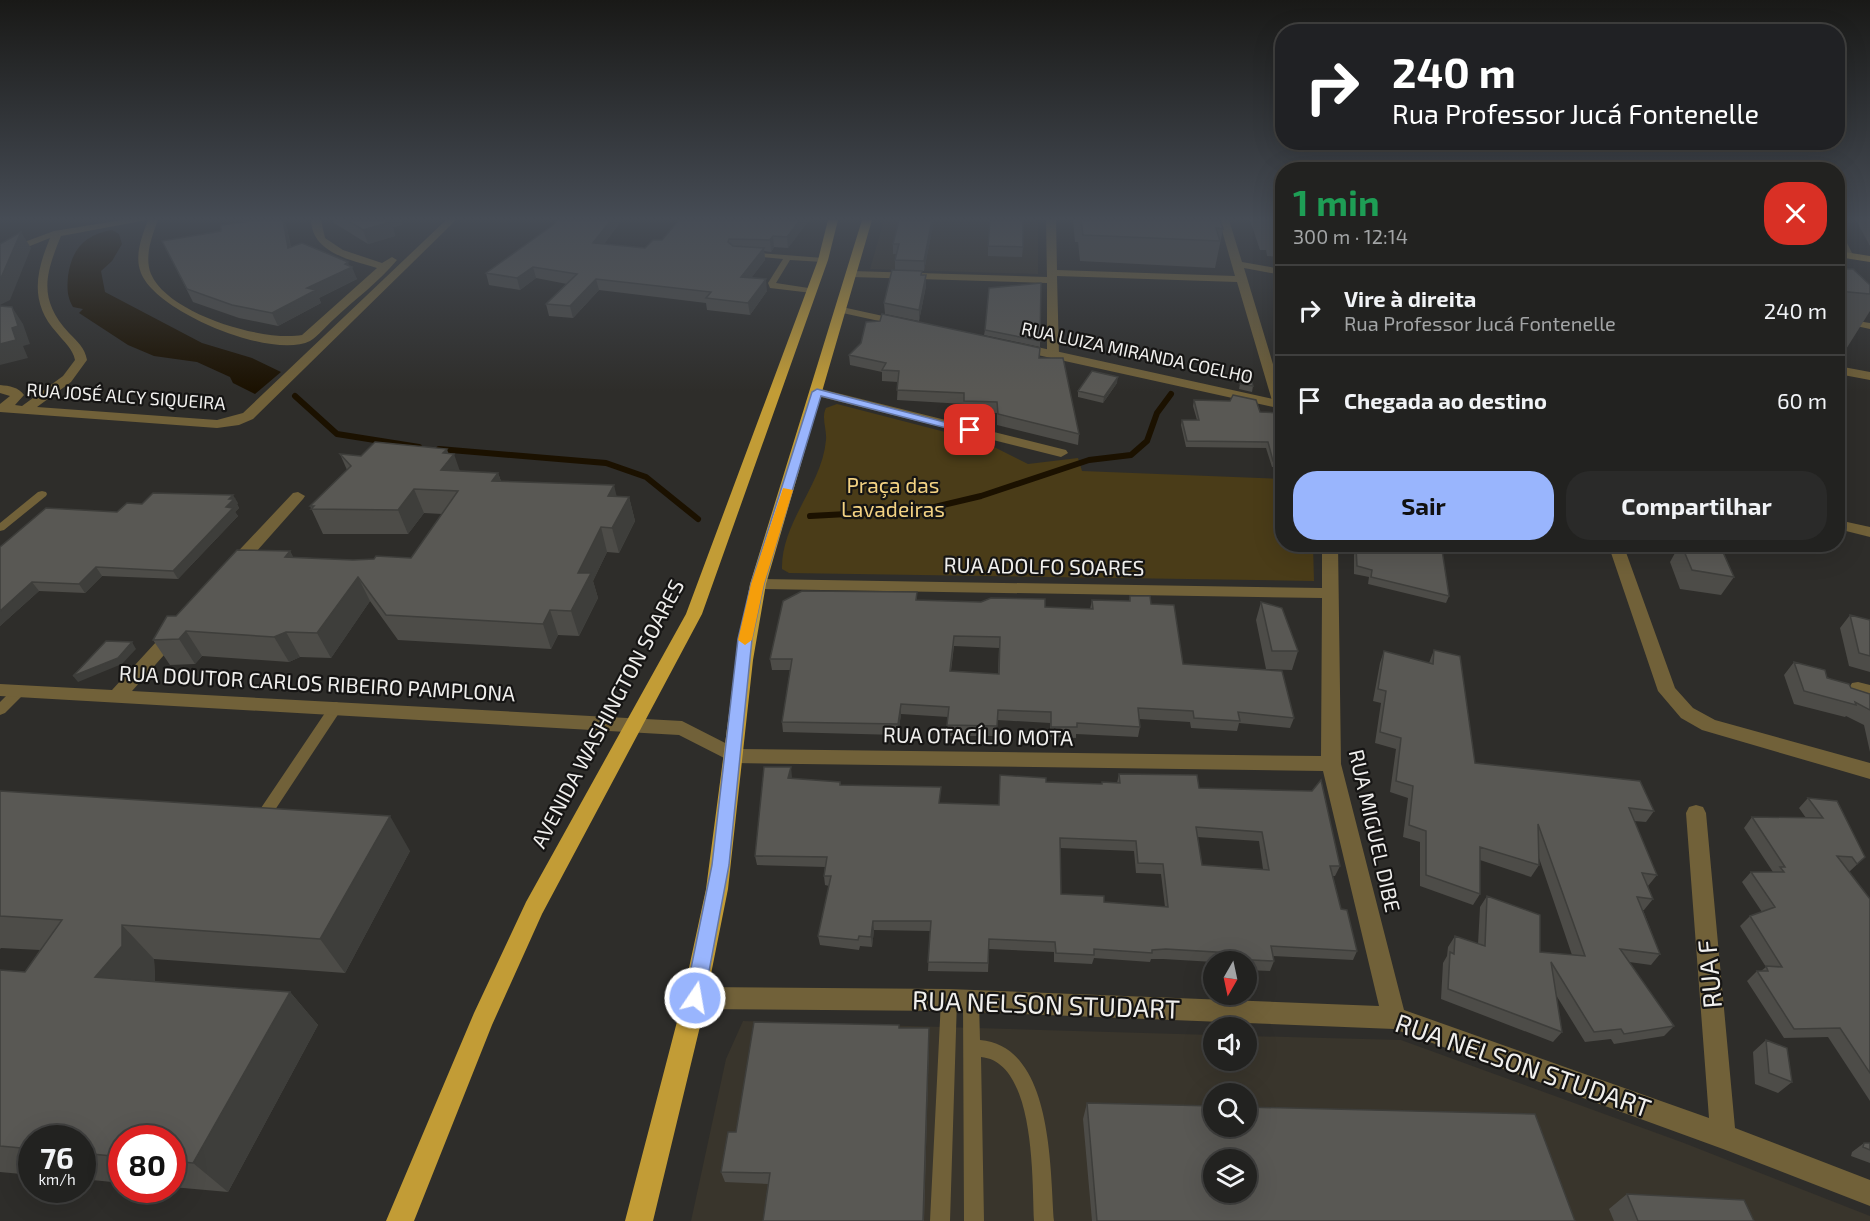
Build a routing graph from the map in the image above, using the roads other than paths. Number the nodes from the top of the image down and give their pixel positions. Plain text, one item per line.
1 (1053, 276) edge
2 (43, 277) edge
3 (147, 277) edge
4 (373, 277) edge
5 (392, 277) edge
6 (776, 277) edge
7 (817, 277) edge
8 (851, 277) edge
9 (1115, 277) edge
10 (1242, 279) joint
11 (812, 291) junction
12 (842, 310) junction
13 (1845, 321) edge
14 (920, 326) edge
15 (1870, 326) edge
16 (1009, 345) edge
17 (1053, 355) junction
18 (72, 371) junction
19 (1845, 371) edge
20 (1870, 376) edge
21 (1275, 385) edge
22 (0, 389) edge
23 (817, 392) junction
24 (1275, 403) edge
25 (5, 408) edge
26 (26, 409) junction
27 (1061, 453) dead end
28 (42, 494) dead end
29 (298, 496) dead end
30 (1845, 527) edge
31 (0, 528) edge
32 (1870, 532) edge
33 (1330, 552) edge
34 (1619, 552) edge
35 (228, 574) edge
36 (758, 584) junction
37 (1329, 592) junction
38 (189, 617) edge
39 (0, 690) edge
40 (19, 691) junction
41 (118, 695) junction
42 (336, 707) junction
43 (0, 710) edge
44 (632, 724) junction
45 (734, 756) junction
46 (1331, 764) junction
47 (1870, 771) edge
48 (266, 812) edge
49 (1696, 813) dead end
50 (695, 998) junction
51 (960, 1001) junction
52 (1394, 1018) junction
53 (972, 1048) junction
54 (1723, 1136) junction
55 (1870, 1193) edge
56 (400, 1221) edge
57 (639, 1221) edge
58 (940, 1221) edge
59 (974, 1221) edge
60 (1044, 1221) edge

1 - 17 street
2 - 18 street
3 - 4 street
5 - 26 street, RUA JOSÉ ALCY SIQUEIRA
6 - 11 lane
7 - 11 highway, AVENIDA WASHINGTON SOARES
8 - 12 highway
9 - 10 street
10 - 21 street
11 - 44 highway, AVENIDA WASHINGTON SOARES
12 - 14 street
12 - 23 highway
13 - 15 lane
16 - 17 street, RUA LUIZA MIRANDA COELHO
17 - 24 street, RUA LUIZA MIRANDA COELHO
18 - 25 street
18 - 26 street
19 - 20 street
22 - 25 street
23 - 27 street
23 - 36 highway
25 - 26 street, RUA JOSÉ ALCY SIQUEIRA
28 - 31 lane
29 - 35 street
30 - 32 street
33 - 37 street, RUA MIGUEL DIBE
34 - 47 street
36 - 37 street, RUA ADOLFO SOARES
36 - 45 highway
37 - 46 street, RUA MIGUEL DIBE
38 - 41 street
39 - 40 street, RUA DOUTOR CARLOS RIBEIRO PAMPLONA
40 - 41 street, RUA DOUTOR CARLOS RIBEIRO PAMPLONA
40 - 43 lane
41 - 42 street, RUA DOUTOR CARLOS RIBEIRO PAMPLONA
42 - 44 street, RUA DOUTOR CARLOS RIBEIRO PAMPLONA
42 - 48 lane
44 - 45 street, RUA OTACÍLIO MOTA
44 - 56 highway, AVENIDA WASHINGTON SOARES
45 - 46 street, RUA OTACÍLIO MOTA
45 - 50 highway
46 - 52 street, RUA MIGUEL DIBE
49 - 54 street, RUA F
50 - 51 street, RUA NELSON STUDART
50 - 57 highway
51 - 52 street, RUA NELSON STUDART
51 - 53 lane
51 - 58 lane
52 - 54 street, RUA NELSON STUDART
53 - 59 lane
53 - 60 lane
54 - 55 street, RUA NELSON STUDART

